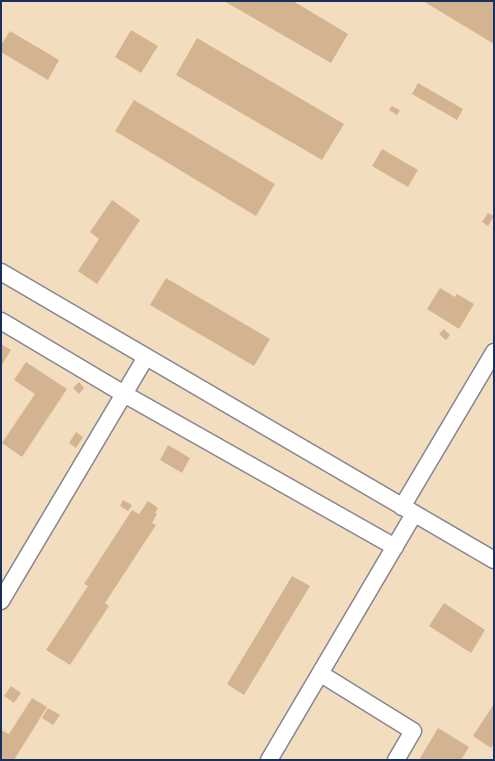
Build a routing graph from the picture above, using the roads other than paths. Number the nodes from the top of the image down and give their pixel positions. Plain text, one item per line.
1 (1, 272) edge
2 (1, 321) edge
3 (494, 352) edge
4 (146, 357) junction
5 (124, 394) junction
6 (408, 511) junction
7 (395, 547) junction
8 (494, 560) edge
9 (1, 601) edge
10 (320, 674) junction
11 (269, 760) edge
12 (396, 760) edge

1 - 4 lane
2 - 5 lane
3 - 6 lane
4 - 5 lane
4 - 6 lane
5 - 7 lane
5 - 9 lane
6 - 7 lane
6 - 8 lane
7 - 10 lane
10 - 11 lane
10 - 12 lane

